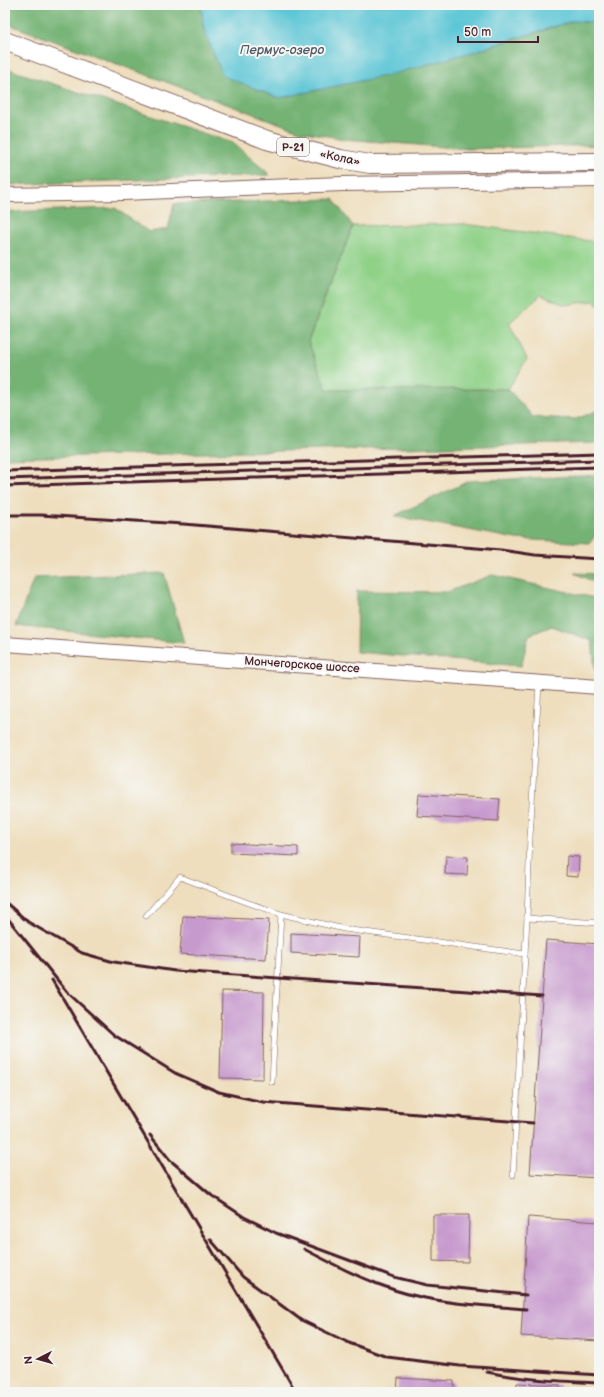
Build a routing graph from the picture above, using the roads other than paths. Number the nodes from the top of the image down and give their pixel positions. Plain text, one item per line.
1 (5, 41) edge
2 (599, 162) edge
3 (599, 180) edge
4 (5, 195) edge
5 (5, 644) edge
6 (539, 683) junction
7 (599, 687) edge
8 (281, 914) junction
9 (146, 916) dead end
10 (527, 918) junction
11 (599, 923) edge
12 (525, 954) junction
13 (272, 1082) dead end
14 (512, 1175) dead end

1 - 2 highway, «Кола» / Р-21
3 - 4 street
5 - 6 street, Мончегорское шоссе
6 - 7 street, Мончегорское шоссе
6 - 10 lane
8 - 9 lane
8 - 12 lane
8 - 13 lane
10 - 11 lane
10 - 12 lane
12 - 14 lane

